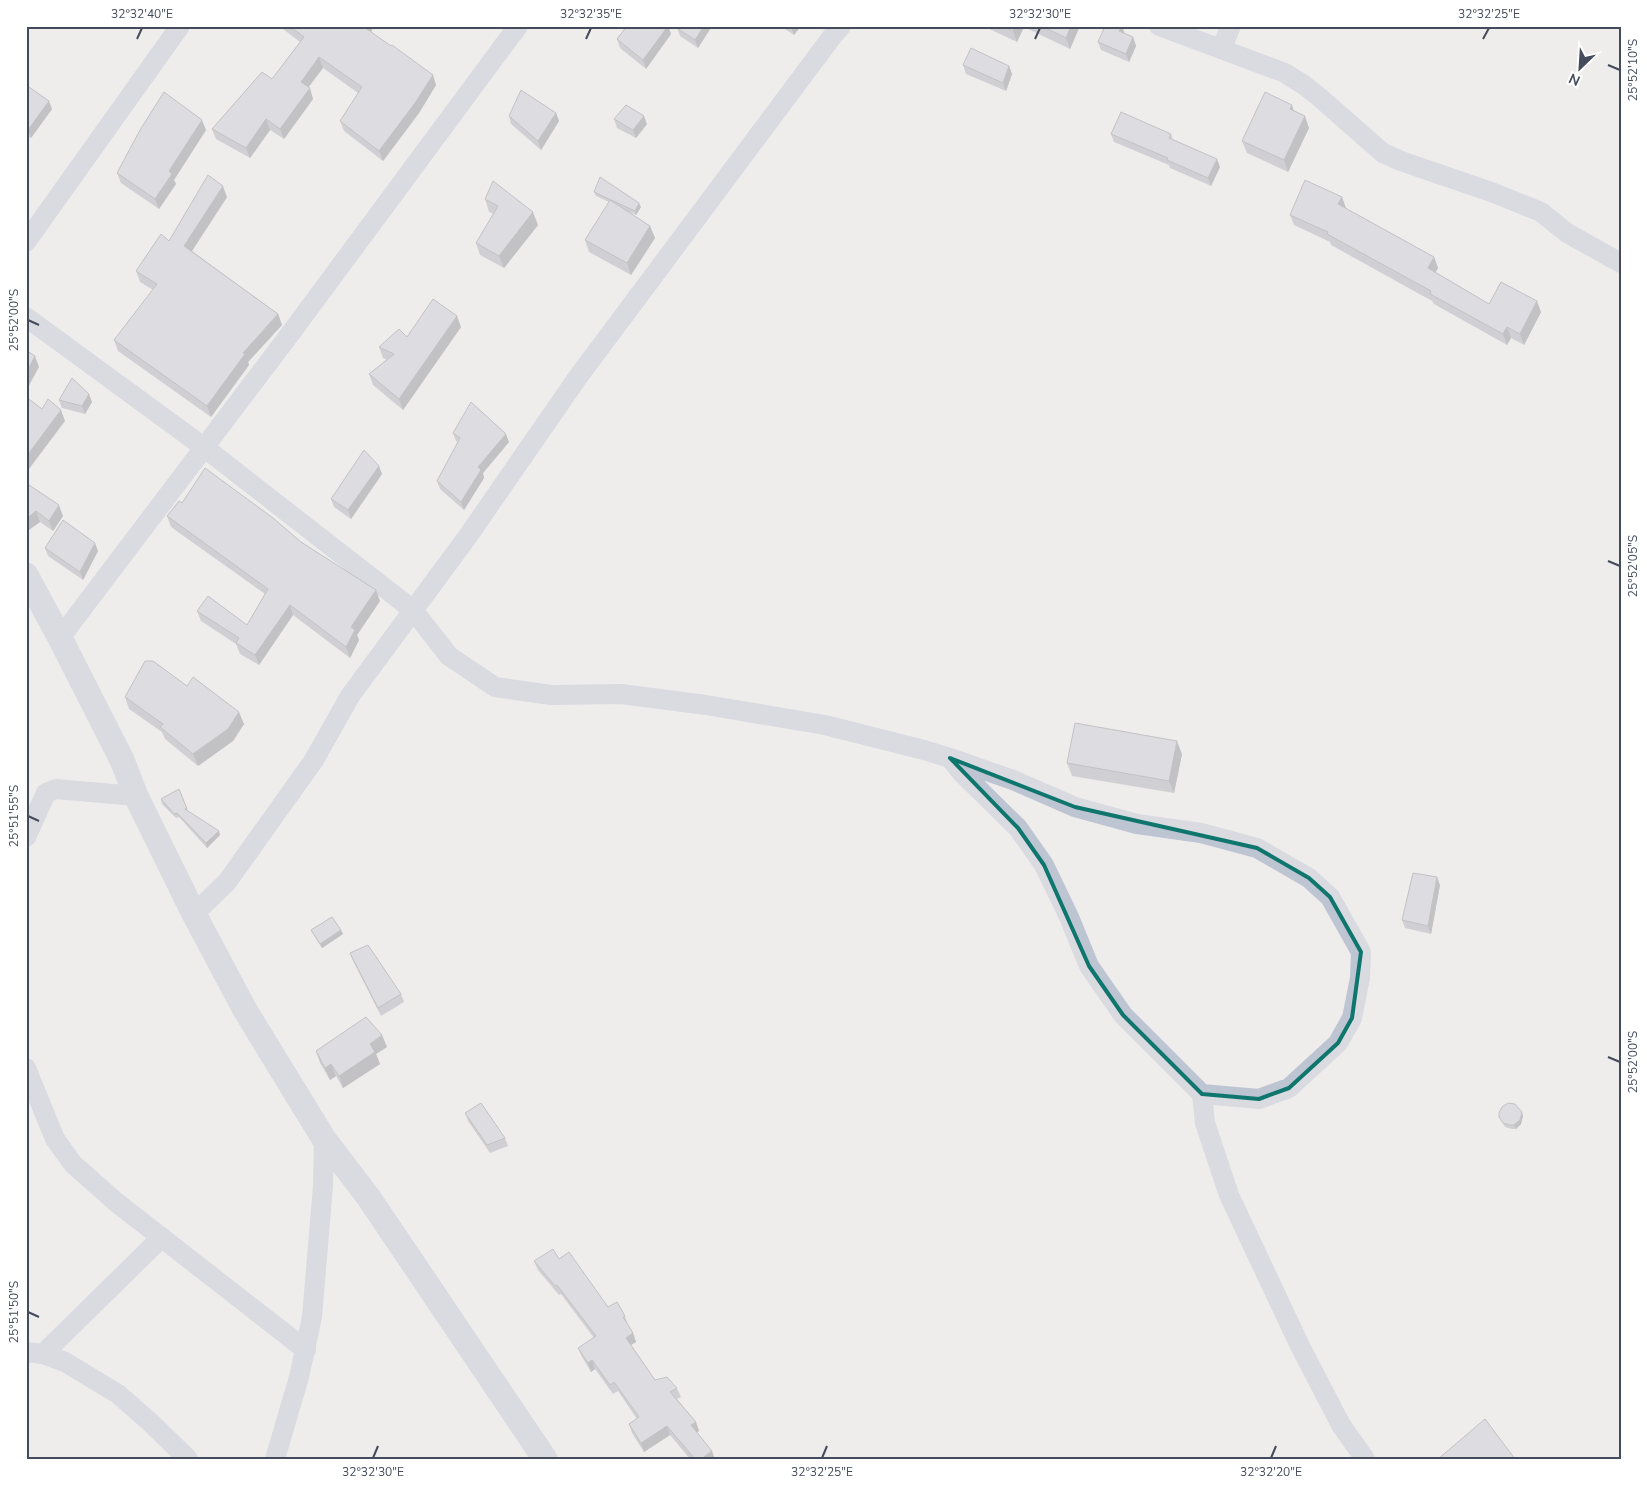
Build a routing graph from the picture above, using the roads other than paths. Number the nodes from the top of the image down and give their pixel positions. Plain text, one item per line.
1 (180, 26) edge
2 (518, 26) edge
3 (841, 26) edge
4 (1159, 26) edge
5 (1231, 26) edge
6 (1221, 49) junction
7 (26, 242) edge
8 (1621, 263) edge
9 (26, 317) edge
10 (205, 448) junction
11 (26, 576) edge
12 (413, 610) junction
13 (60, 638) junction
14 (950, 758) junction
15 (136, 796) junction
16 (26, 837) edge
17 (194, 914) junction
18 (26, 1068) edge
19 (1202, 1094) junction
20 (324, 1139) junction
21 (162, 1237) junction
22 (306, 1350) junction
23 (35, 1353) edge
24 (188, 1459) edge
25 (275, 1459) edge
26 (545, 1459) edge
27 (1366, 1459) edge

1 - 7 street
2 - 10 street
3 - 12 street
4 - 6 street
5 - 6 street
6 - 8 street
9 - 10 street
10 - 12 street
10 - 13 street
11 - 13 street
12 - 14 street
12 - 17 street
13 - 15 street
14 - 19 street
14 - 19 street
15 - 16 street
15 - 17 street
17 - 20 street
18 - 21 street
19 - 27 street
20 - 22 street
20 - 26 street
21 - 22 street
21 - 23 street
22 - 25 street
23 - 24 street

